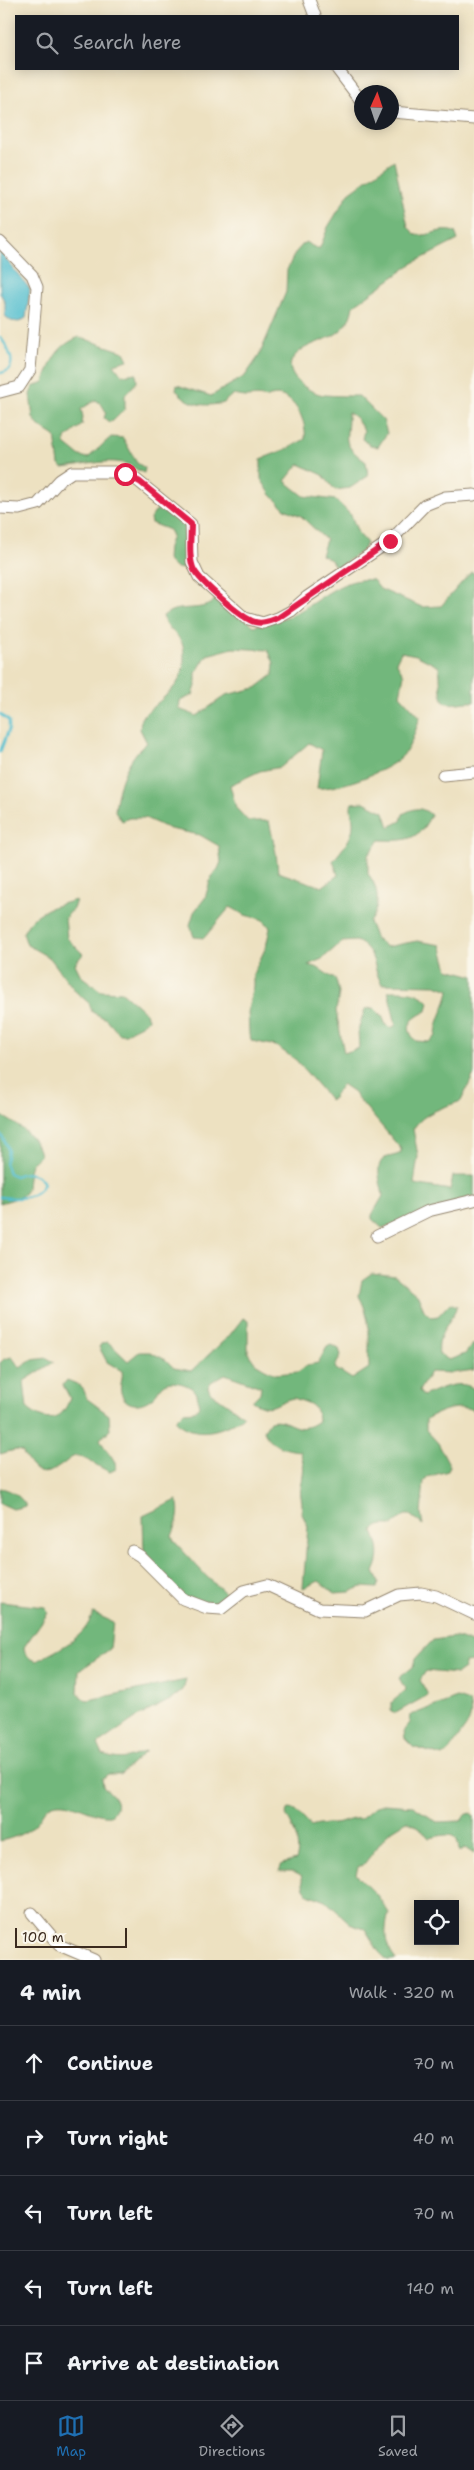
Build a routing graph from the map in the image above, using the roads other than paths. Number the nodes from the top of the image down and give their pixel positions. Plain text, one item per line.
1 (309, 0) edge
2 (315, 15) edge
3 (338, 70) edge
4 (354, 91) edge
5 (399, 113) edge
6 (474, 119) edge
7 (0, 242) edge
8 (0, 392) edge
9 (474, 495) edge
10 (0, 508) edge
11 (474, 772) edge
12 (443, 775) dead end
13 (474, 1200) edge
14 (377, 1236) dead end
15 (132, 1551) dead end
16 (474, 1614) edge
17 (32, 1912) dead end
18 (94, 1960) edge

1 - 2 street
3 - 4 street
5 - 6 street
7 - 8 street
9 - 10 street
11 - 12 street
13 - 14 street
15 - 16 street
17 - 18 street

